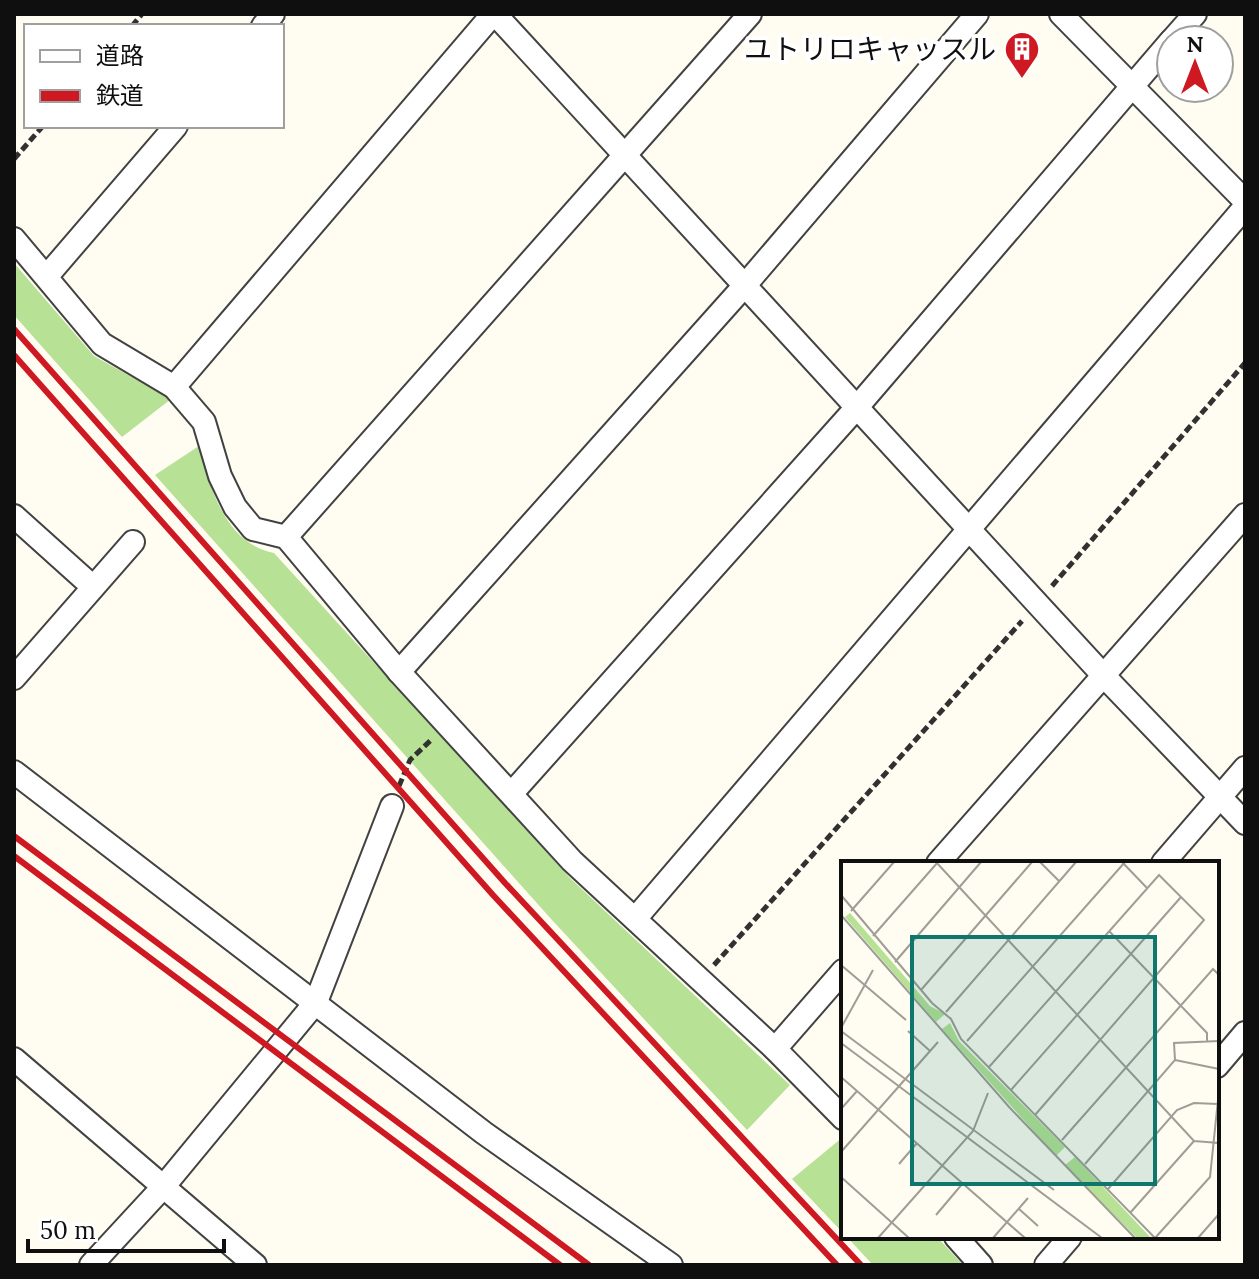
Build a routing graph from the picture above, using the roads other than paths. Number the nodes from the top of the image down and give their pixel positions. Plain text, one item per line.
1 (494, 14) edge
2 (750, 14) edge
3 (977, 14) edge
4 (1061, 14) edge
5 (1155, 60) edge
6 (1131, 87) junction
7 (174, 128) edge
8 (625, 156) junction
9 (1245, 201) edge
10 (1245, 207) edge
11 (14, 239) edge
12 (47, 276) junction
13 (746, 284) junction
14 (174, 387) junction
15 (858, 406) junction
16 (1245, 515) edge
17 (14, 516) edge
18 (969, 530) junction
19 (286, 537) junction
20 (133, 542) dead end
21 (93, 587) junction
22 (399, 672) junction
23 (1103, 675) junction
24 (14, 678) edge
25 (1245, 768) edge
26 (14, 772) edge
27 (512, 793) junction
28 (1220, 797) junction
29 (392, 806) dead end
30 (1245, 823) edge
31 (940, 861) edge
32 (1165, 861) edge
33 (635, 919) junction
34 (841, 973) edge
35 (316, 1002) junction
36 (1245, 1033) edge
37 (775, 1049) junction
38 (1219, 1064) edge
39 (17, 1069) edge
40 (841, 1116) edge
41 (164, 1186) junction
42 (958, 1239) edge
43 (1068, 1239) edge
44 (91, 1265) edge
45 (255, 1265) edge
46 (671, 1265) edge
47 (981, 1265) edge
48 (1046, 1265) edge

1 - 8 street
1 - 14 street
2 - 8 street
3 - 13 street
4 - 6 street
5 - 6 street
6 - 9 street
6 - 15 street
7 - 12 street
8 - 13 street
8 - 19 street
10 - 18 street
11 - 12 street
12 - 14 street
13 - 15 street
13 - 22 street
14 - 19 street
15 - 18 street
15 - 27 street
16 - 23 street
17 - 21 street
18 - 23 street
18 - 33 street
19 - 22 street
20 - 21 street
21 - 24 street
22 - 27 street
23 - 28 street
23 - 31 street
25 - 28 street
26 - 35 street
27 - 33 street
28 - 30 street
28 - 32 street
29 - 35 street
33 - 37 street
34 - 37 street
35 - 41 street
35 - 46 street
36 - 38 street
37 - 40 street
39 - 41 street
41 - 44 street
41 - 45 street
42 - 47 street
43 - 48 street

